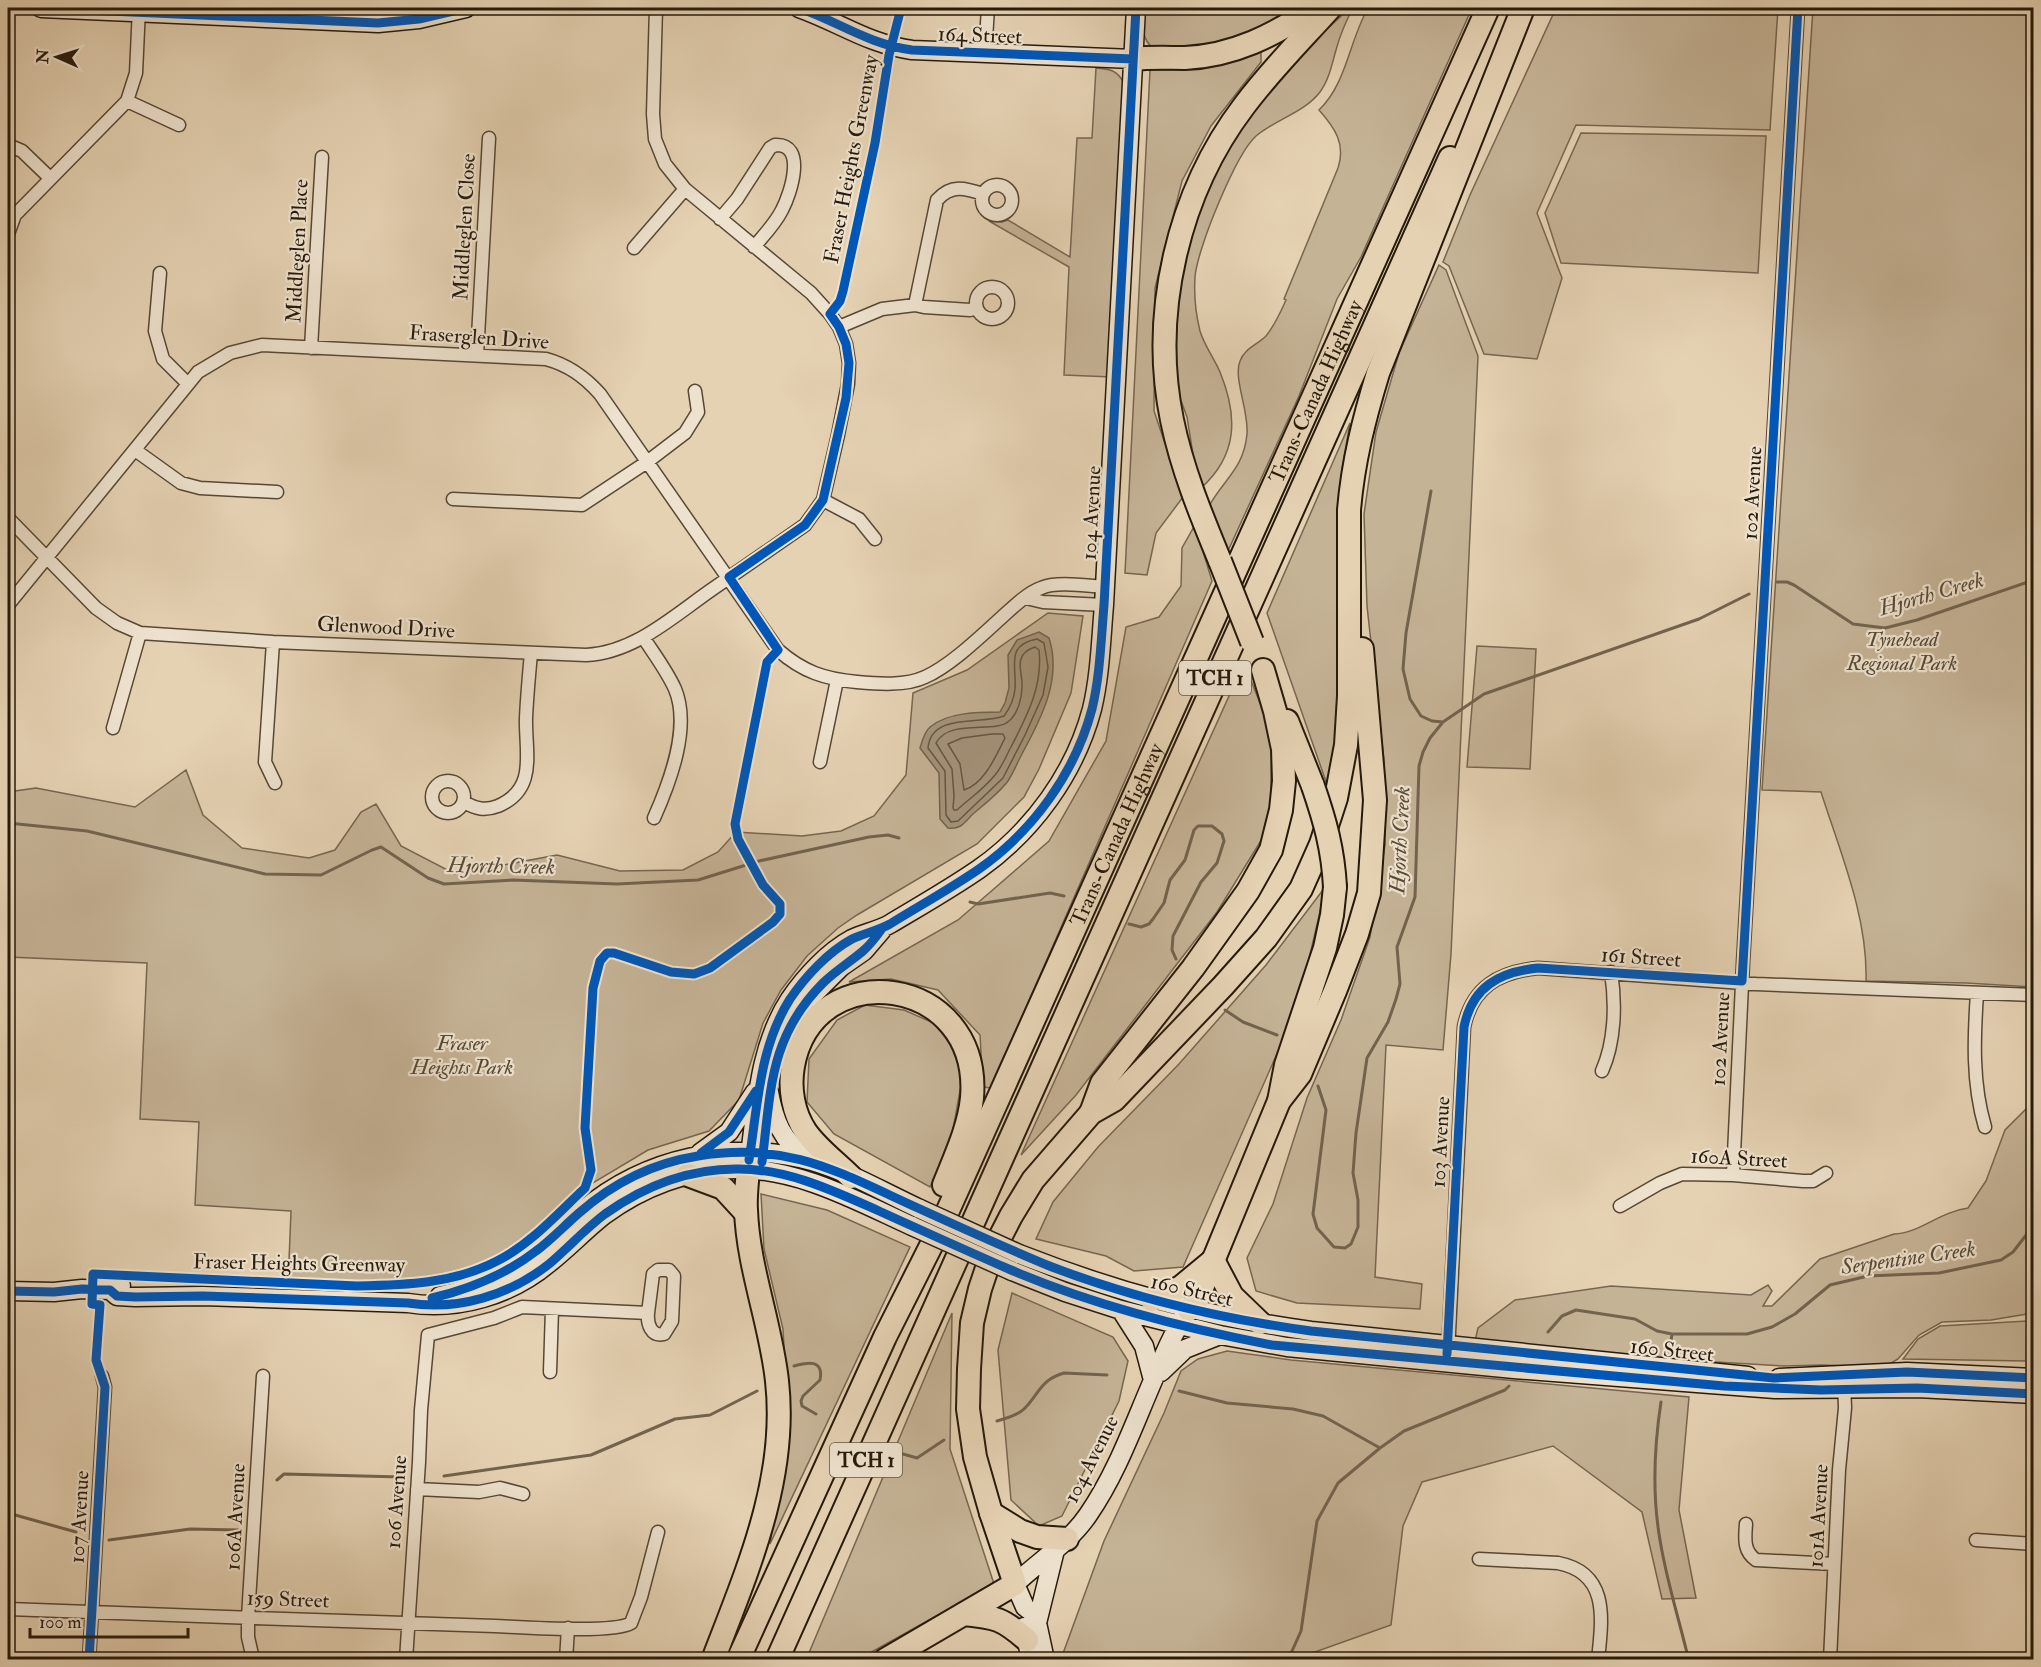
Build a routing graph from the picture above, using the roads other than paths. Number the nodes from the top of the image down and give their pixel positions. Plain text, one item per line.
1 (41, 8) edge
2 (466, 8) edge
3 (656, 8) edge
4 (988, 8) edge
5 (1136, 8) edge
6 (1314, 8) edge
7 (1330, 8) edge
8 (1488, 8) edge
9 (1521, 8) edge
10 (1798, 8) edge
11 (808, 9) edge
12 (139, 10) edge
13 (985, 54) junction
14 (1133, 59) junction
15 (127, 101) junction
16 (179, 125) dead end
17 (489, 138) dead end
18 (8, 145) edge
19 (322, 157) dead end
20 (50, 178) junction
21 (685, 189) junction
22 (983, 194) dead end
23 (720, 219) junction
24 (8, 234) edge
25 (754, 247) junction
26 (634, 248) dead end
27 (160, 273) dead end
28 (915, 304) junction
29 (976, 308) dead end
30 (839, 327) junction
31 (311, 348) junction
32 (477, 355) junction
33 (187, 383) junction
34 (695, 391) dead end
35 (135, 450) junction
36 (647, 462) junction
37 (277, 492) dead end
38 (453, 499) dead end
39 (823, 500) junction
40 (8, 518) edge
41 (874, 539) dead end
42 (47, 557) junction
43 (1349, 565) junction
44 (729, 577) junction
45 (1104, 596) junction
46 (1026, 598) junction
47 (8, 605) edge
48 (140, 633) junction
49 (643, 637) junction
50 (273, 642) junction
51 (531, 653) junction
52 (1263, 670) junction
53 (837, 680) junction
54 (112, 728) dead end
55 (820, 762) dead end
56 (275, 783) dead end
57 (464, 802) dead end
58 (654, 818) dead end
59 (1538, 968) joint
60 (1611, 972) junction
61 (1742, 981) junction
62 (1977, 993) junction
63 (2034, 995) edge
64 (1602, 1071) dead end
65 (764, 1090) junction
66 (1279, 1101) junction
67 (1090, 1113) junction
68 (1985, 1127) dead end
69 (756, 1161) junction
70 (813, 1161) junction
71 (692, 1165) junction
72 (1827, 1173) dead end
73 (1733, 1175) junction
74 (851, 1177) junction
75 (1620, 1206) dead end
76 (746, 1213) junction
77 (916, 1218) junction
78 (1213, 1260) junction
79 (8, 1279) edge
80 (82, 1288) junction
81 (8, 1291) edge
82 (1152, 1300) junction
83 (552, 1309) junction
84 (1121, 1310) junction
85 (648, 1313) junction
86 (1184, 1317) junction
87 (1260, 1323) junction
88 (1220, 1335) junction
89 (885, 1337) junction
90 (1448, 1354) junction
91 (550, 1372) dead end
92 (102, 1376) dead end
93 (263, 1376) dead end
94 (2034, 1378) edge
95 (1153, 1380) junction
96 (1844, 1382) junction
97 (2034, 1394) edge
98 (417, 1489) junction
99 (523, 1494) dead end
100 (991, 1513) junction
101 (1746, 1524) dead end
102 (658, 1532) dead end
103 (1976, 1540) dead end
104 (2034, 1544) edge
105 (1061, 1545) junction
106 (1479, 1559) dead end
107 (1834, 1564) junction
108 (1015, 1584) junction
109 (8, 1609) edge
110 (91, 1612) junction
111 (964, 1614) junction
112 (248, 1617) junction
113 (408, 1624) junction
114 (568, 1628) junction
115 (1032, 1641) edge
116 (89, 1659) edge
117 (253, 1659) edge
118 (406, 1659) edge
119 (566, 1659) edge
120 (713, 1659) edge
121 (738, 1659) edge
122 (777, 1659) edge
123 (885, 1659) edge
124 (1045, 1659) edge
125 (1598, 1659) edge
126 (1830, 1659) edge

1 - 12 main road
2 - 12 main road
3 - 21 street
4 - 13 street
5 - 14 main road, 104 Avenue
6 - 14 highway
7 - 52 highway, bridge
8 - 89 highway, Trans-Canada Highway / TCH 1
9 - 43 highway
9 - 122 highway, Trans-Canada Highway / TCH 1
10 - 61 street, 102 Avenue
11 - 13 main road, 164 Street
12 - 15 street
13 - 14 main road, 164 Street
14 - 45 main road, 104 Avenue
15 - 16 street
15 - 20 street
17 - 32 street, Middleglen Close
18 - 20 street
19 - 31 street, Middleglen Place
20 - 24 street
21 - 23 street
21 - 26 street
22 - 28 street
23 - 25 street
23 - 25 street
25 - 30 street
27 - 33 street
28 - 29 street
28 - 30 street
30 - 39 street
31 - 32 street, Fraserglen Drive
31 - 33 street, Fraserglen Drive
32 - 36 street, Fraserglen Drive
33 - 35 street, Fraserglen Drive
34 - 36 street
35 - 37 street
35 - 42 street, Fraserglen Drive
36 - 38 street
36 - 44 street, Fraserglen Drive
39 - 41 street
39 - 44 street, Glenwood Drive
40 - 42 street, Glenwood Drive
42 - 47 street, Fraserglen Drive
42 - 48 street, Glenwood Drive
43 - 66 highway
43 - 67 highway
44 - 49 street, Glenwood Drive
44 - 53 street, Fraserglen Drive
45 - 46 street
45 - 46 street, Fraserglen Drive
45 - 65 main road, 104 Avenue
46 - 53 street, Fraserglen Drive
48 - 50 street, Glenwood Drive
48 - 54 street
49 - 51 street, Glenwood Drive
49 - 58 street
50 - 51 street, Glenwood Drive
50 - 56 street
51 - 57 street
52 - 66 highway, bridge
52 - 67 highway
53 - 55 street
59 - 60 street, 161 Street
59 - 90 street, 103 Avenue
60 - 61 street, 161 Street
60 - 64 street
61 - 62 street, 161 Street
61 - 73 street, 102 Avenue
62 - 63 street, 161 Street
62 - 68 street
65 - 69 main road, 104 Avenue
65 - 70 main road
65 - 71 main road
66 - 78 highway
67 - 100 highway
69 - 70 main road, 160 Street
69 - 71 main road, 160 Street
69 - 76 highway
69 - 77 main road, 160 Street
70 - 74 main road, 160 Street
71 - 76 highway
71 - 80 main road, 160 Street
72 - 73 street, 160A Street
73 - 75 street, 160A Street
74 - 77 main road, 160 Street
74 - 89 highway
76 - 120 highway
77 - 82 main road, 160 Street, bridge
77 - 84 main road, 160 Street, bridge
78 - 82 highway
78 - 86 highway
78 - 87 highway
79 - 80 main road, 160 Street
80 - 81 main road, 160 Street
82 - 86 main road, 160 Street
83 - 85 street
83 - 91 street
83 - 98 street, 106 Avenue
84 - 86 main road, 160 Street
84 - 95 main road
85 - 85 street
86 - 87 main road, 160 Street
86 - 88 main road, 160 Street
86 - 95 main road, 104 Avenue
87 - 90 main road, 160 Street
88 - 90 main road, 160 Street
88 - 95 main road
89 - 121 highway, Trans-Canada Highway / TCH 1
90 - 96 main road, 160 Street
92 - 110 street, 107 Avenue
93 - 112 street, 106A Avenue
94 - 96 main road, 160 Street
95 - 105 main road, 104 Avenue
96 - 97 main road, 160 Street
96 - 107 street, 101A Avenue
98 - 99 street
98 - 113 street, 106 Avenue
100 - 105 highway
100 - 108 highway
101 - 107 street
102 - 114 street, 159 Street
103 - 104 street
105 - 108 main road, 104 Avenue
105 - 115 main road
106 - 125 street
107 - 126 street, 101A Avenue
108 - 111 highway
108 - 115 main road
109 - 110 street, 159 Street
110 - 112 street, 159 Street
110 - 116 street, 107 Avenue
111 - 115 highway
111 - 123 highway
112 - 113 street, 159 Street
112 - 117 street, 106A Avenue
113 - 114 street, 159 Street
113 - 118 street, 106 Avenue
114 - 119 street
115 - 124 main road

